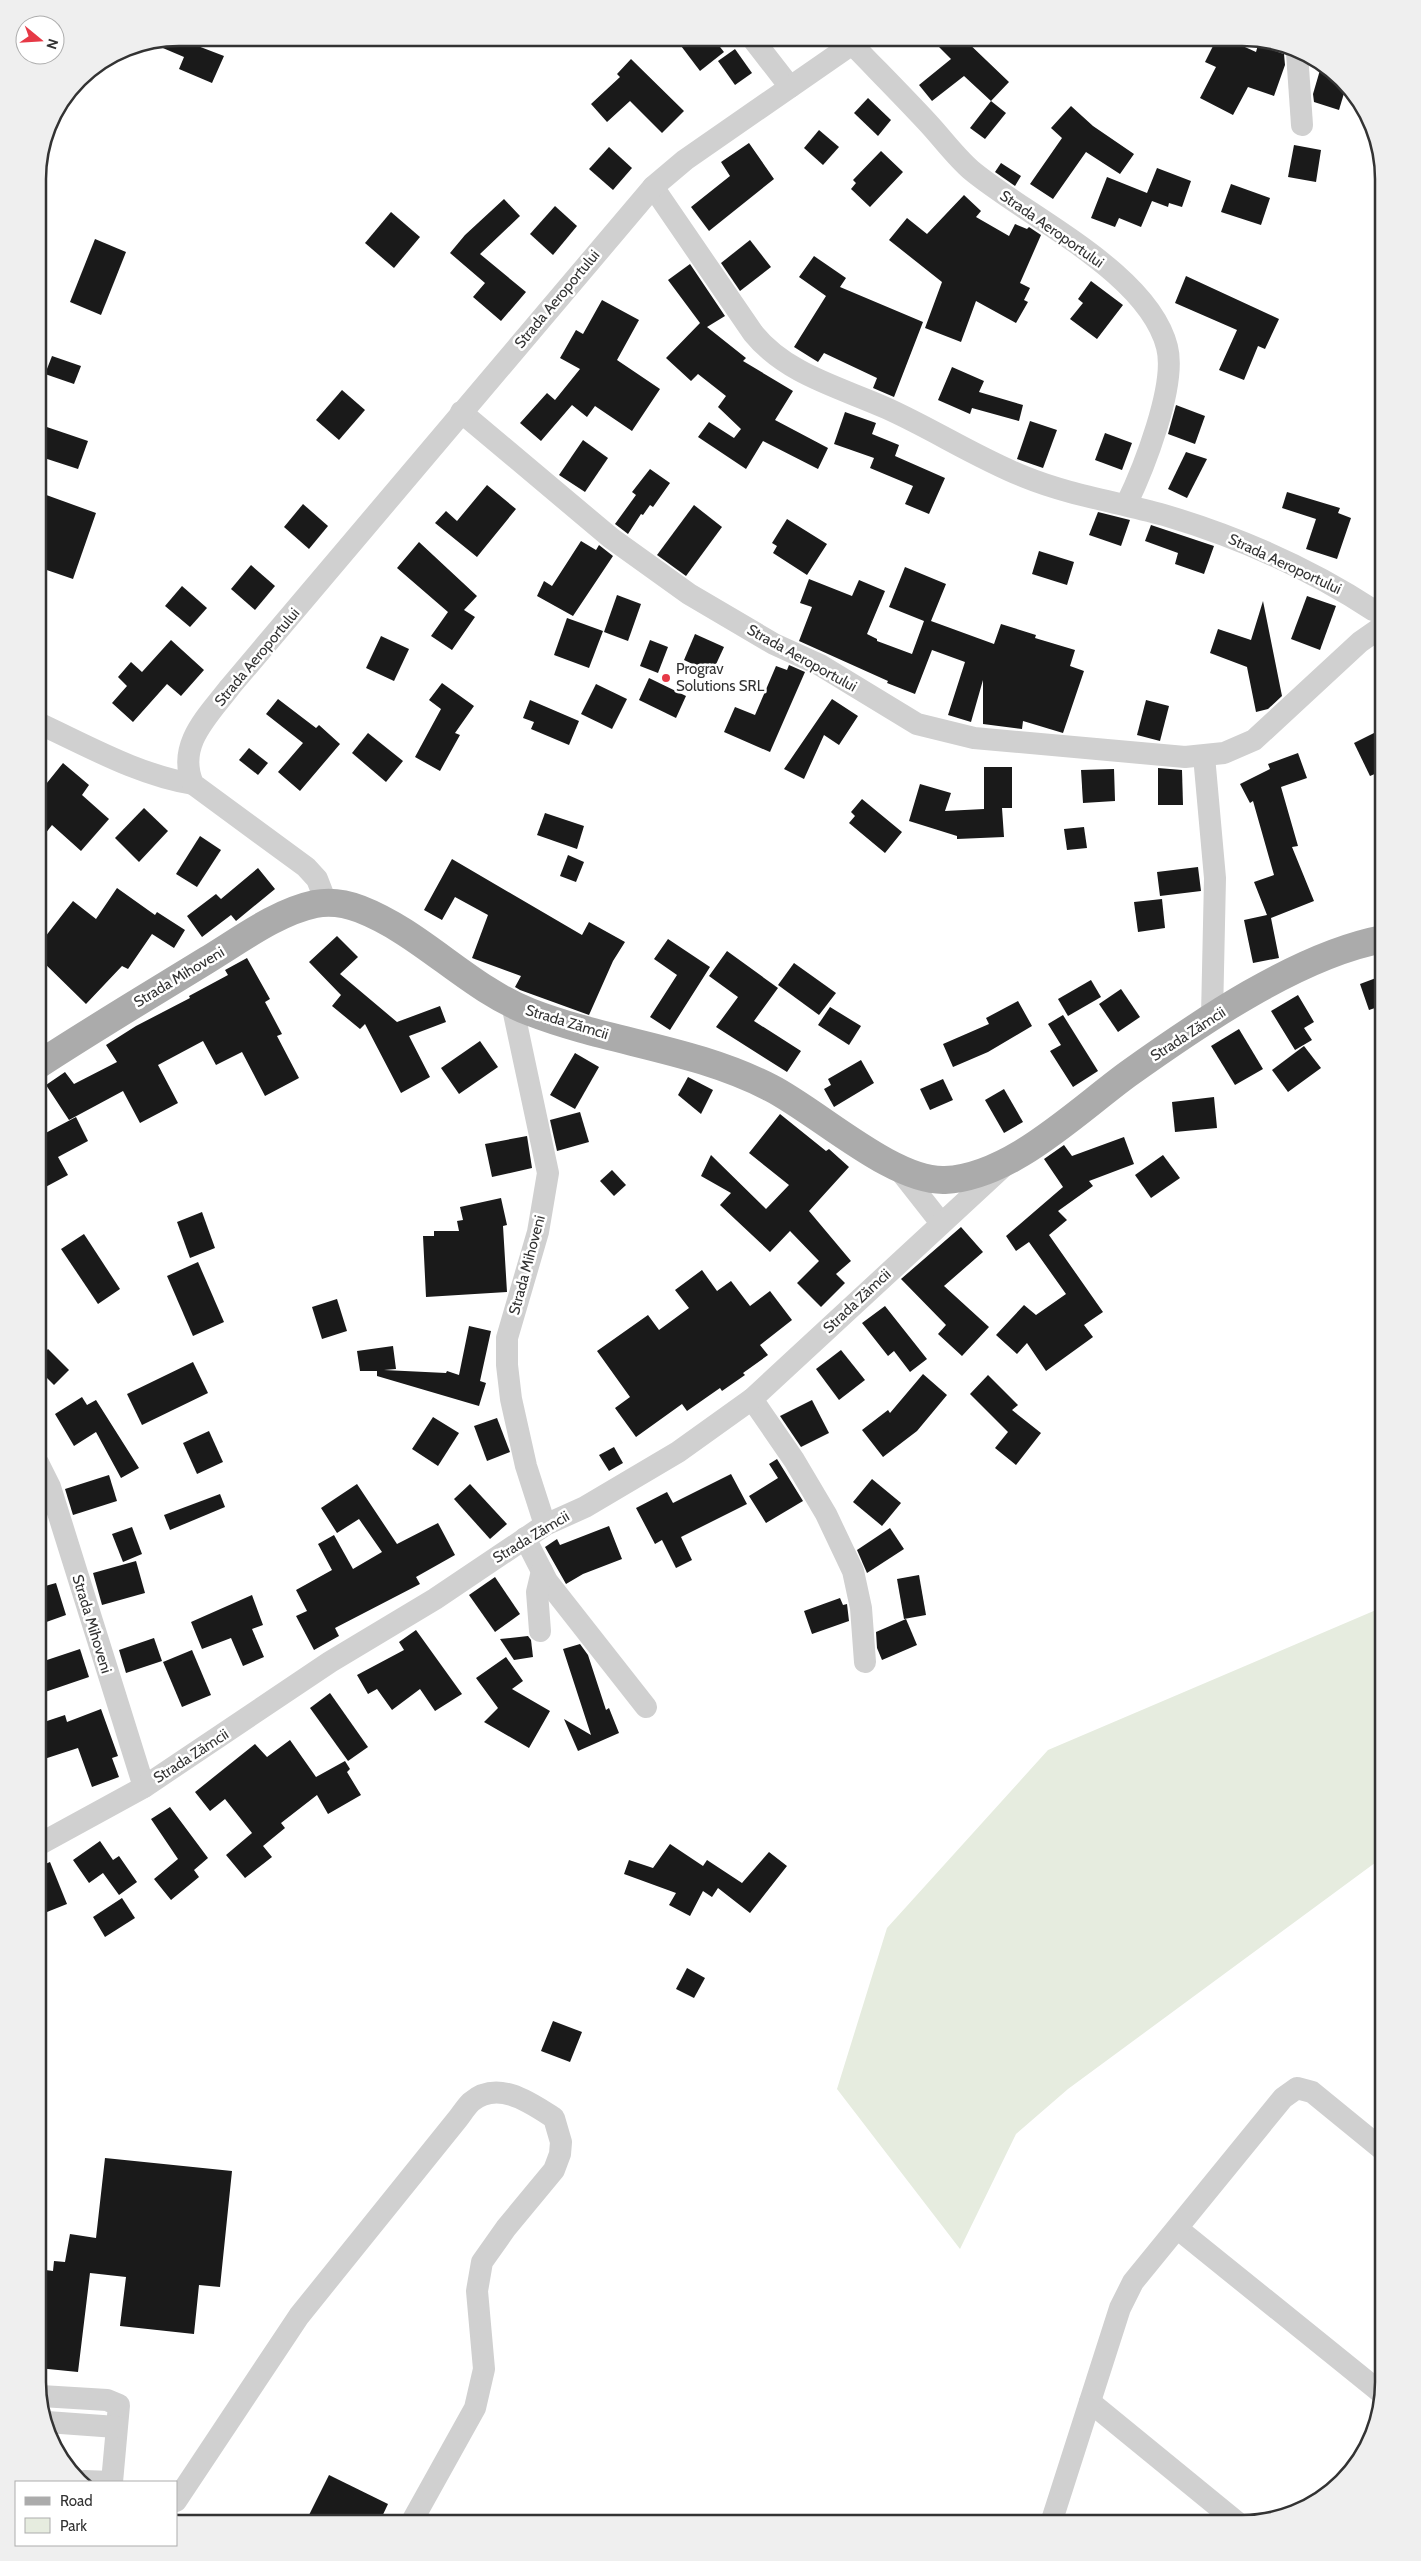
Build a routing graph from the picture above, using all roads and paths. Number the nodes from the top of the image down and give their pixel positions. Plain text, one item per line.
1 (759, 47) edge
2 (848, 47) edge
3 (861, 47) edge
4 (1297, 58) edge
5 (790, 87) junction
6 (1302, 125) dead end
7 (653, 187) junction
8 (461, 412) junction
9 (1126, 506) junction
10 (1375, 611) edge
11 (1375, 632) edge
12 (47, 727) edge
13 (1204, 756) junction
14 (193, 784) junction
15 (326, 902) junction
16 (1375, 941) edge
17 (512, 1004) junction
18 (1212, 1016) junction
19 (47, 1060) edge
20 (1010, 1160) junction
21 (896, 1167) junction
22 (941, 1223) junction
23 (752, 1399) junction
24 (46, 1480) edge
25 (545, 1525) junction
26 (525, 1538) junction
27 (542, 1571) junction
28 (540, 1631) dead end
29 (864, 1662) dead end
30 (646, 1707) dead end
31 (144, 1787) junction
32 (46, 1840) edge
33 (1375, 2143) edge
34 (1178, 2228) junction
35 (1375, 2388) edge
36 (47, 2396) edge
37 (1090, 2402) junction
38 (52, 2422) edge
39 (116, 2427) junction
40 (112, 2481) edge
41 (178, 2498) edge
42 (417, 2514) edge
43 (1054, 2515) edge
44 (1227, 2515) edge

1 - 5 street
2 - 5 street, Strada Aeroportului
3 - 9 street, Strada Aeroportului
4 - 6 street
5 - 7 street, Strada Aeroportului
7 - 8 street, Strada Aeroportului
7 - 9 street, Strada Aeroportului
8 - 13 street, Strada Aeroportului
8 - 14 street, Strada Aeroportului
9 - 10 street, Strada Aeroportului
11 - 13 street, Strada Aeroportului
12 - 14 street
13 - 18 street
14 - 15 street
15 - 17 main road, Strada Zămcii
15 - 19 main road, Strada Mihoveni
16 - 18 main road, Strada Zămcii
17 - 21 main road, Strada Zămcii
17 - 25 street, Strada Mihoveni
18 - 20 main road, Strada Zămcii
20 - 21 main road, Strada Zămcii
20 - 22 street, Strada Zămcii
21 - 22 street
22 - 23 street, Strada Zămcii
23 - 25 street, Strada Zămcii
23 - 29 street
24 - 31 street, Strada Mihoveni
25 - 26 street, Strada Zămcii
26 - 27 street
26 - 31 street, Strada Zămcii
27 - 28 street
27 - 30 street
31 - 32 street, Strada Zămcii
33 - 34 street
34 - 35 street
34 - 37 street
36 - 39 street
37 - 43 street
37 - 44 street
38 - 39 street
39 - 40 street
41 - 42 street

